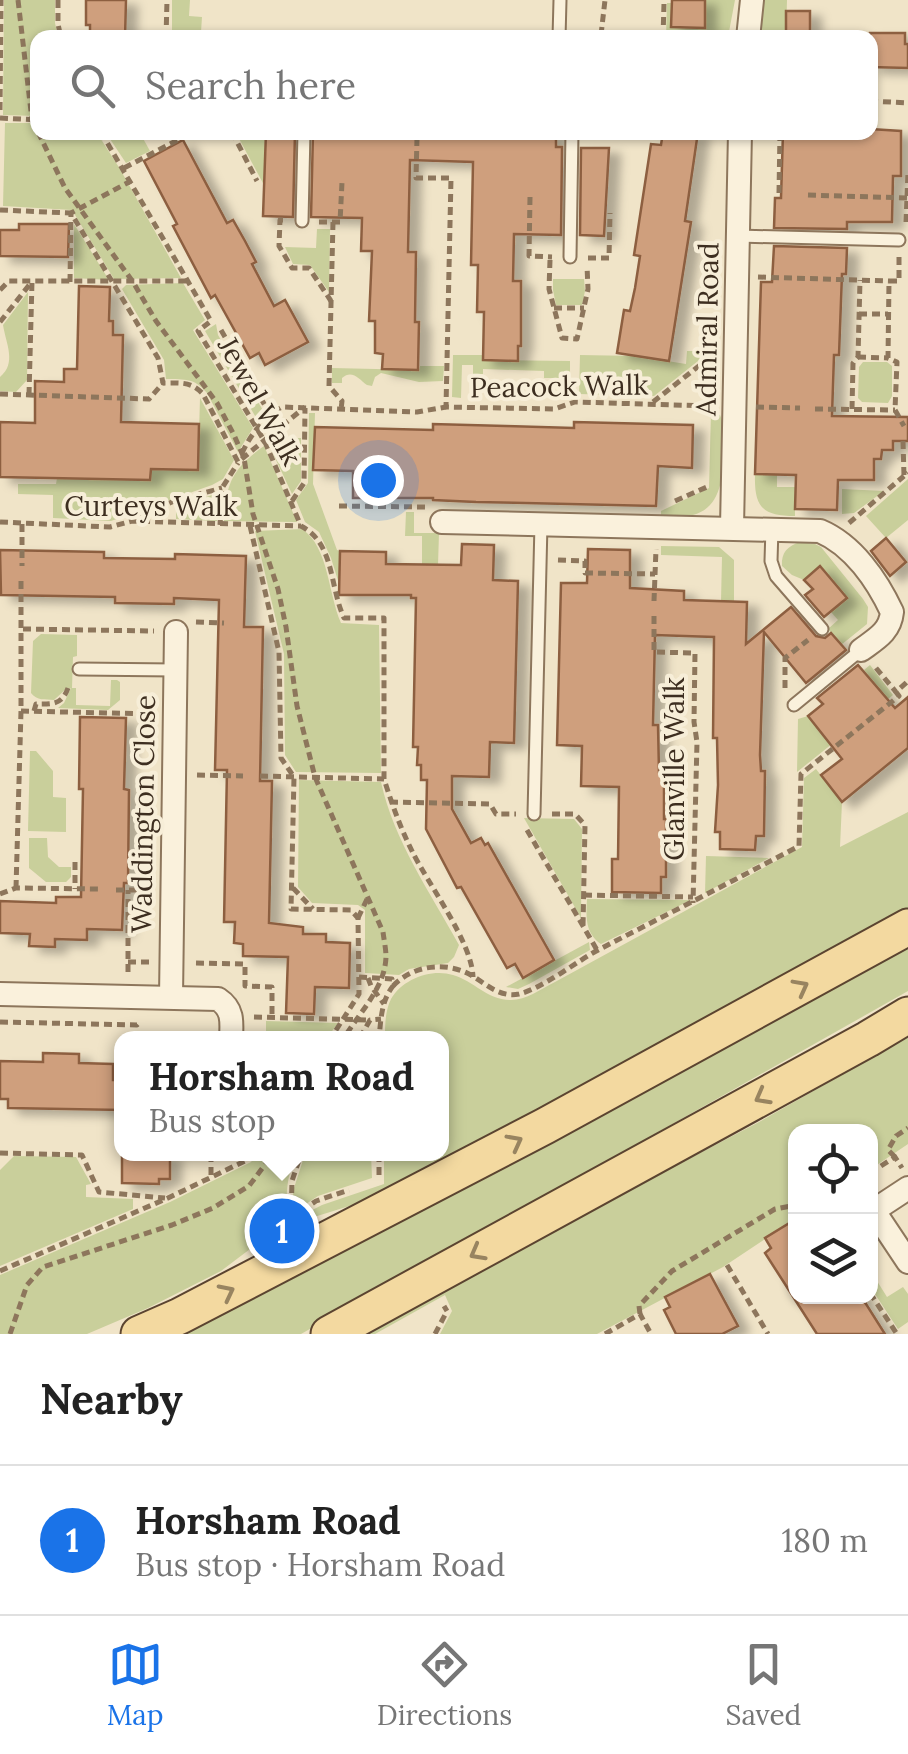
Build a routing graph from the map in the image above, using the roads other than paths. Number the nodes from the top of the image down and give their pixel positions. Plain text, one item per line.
1 (560, 0) edge
2 (752, 0) edge
3 (559, 30) edge
4 (749, 30) edge
5 (304, 140) edge
6 (572, 140) edge
7 (740, 140) edge
8 (302, 221) dead end
9 (738, 236) junction
10 (899, 240) road end
11 (570, 257) dead end
12 (442, 522) road end
13 (541, 524) junction
14 (732, 528) junction
15 (772, 528) junction
16 (822, 629) road end
17 (176, 632) road end
18 (862, 650) joint
19 (74, 670) road end
20 (175, 670) junction
21 (794, 705) road end
22 (528, 814) road end
23 (908, 926) edge
24 (0, 994) edge
25 (171, 997) junction
26 (908, 1015) edge
27 (232, 1027) edge
28 (908, 1188) edge
29 (878, 1208) edge
30 (873, 1214) edge
31 (908, 1262) edge
32 (139, 1334) edge
33 (329, 1334) edge

1 - 3 lane
2 - 4 street
5 - 8 lane
6 - 11 lane
7 - 9 street, Admiral Road
9 - 10 lane
9 - 14 street, Admiral Road
12 - 13 street
13 - 14 street
13 - 22 lane
14 - 15 street
15 - 16 lane
15 - 18 street
17 - 20 street, Waddington Close
18 - 21 lane
19 - 20 lane
20 - 25 street, Waddington Close
32 -> 23 main road
24 - 25 street
25 - 27 street
26 -> 33 main road
28 - 29 street
30 - 31 street

